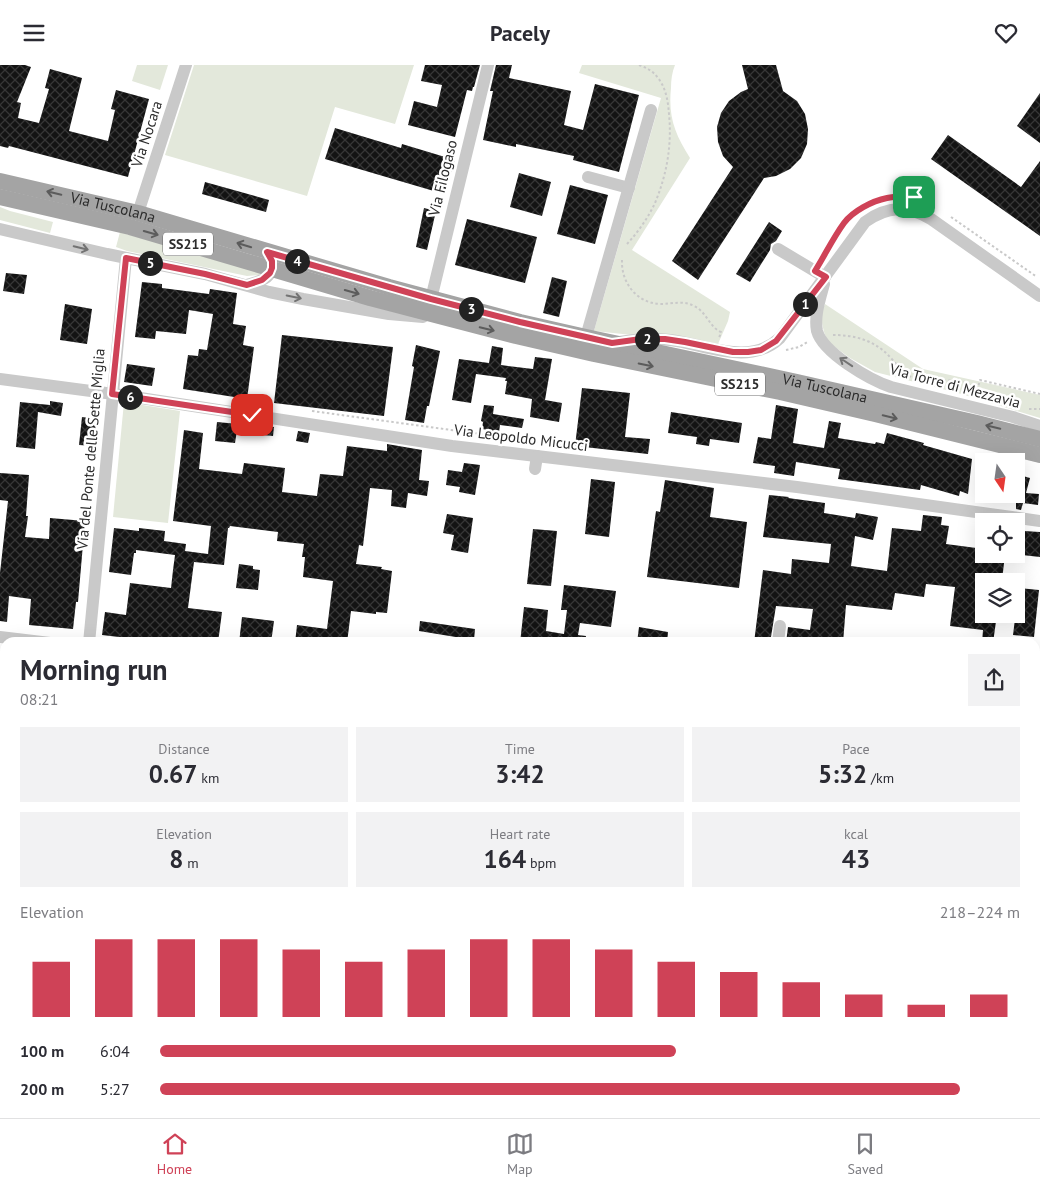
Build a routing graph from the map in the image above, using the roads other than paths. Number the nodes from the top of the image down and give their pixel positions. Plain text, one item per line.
1 (186, 65) edge
2 (488, 65) edge
3 (651, 111) dead end
4 (588, 177) dead end
5 (0, 181) edge
6 (629, 188) junction
7 (0, 197) edge
8 (138, 213) junction
9 (0, 229) edge
10 (778, 249) dead end
11 (267, 252) junction
12 (126, 258) junction
13 (272, 268) junction
14 (820, 274) junction
15 (247, 285) junction
16 (1040, 296) edge
17 (431, 299) junction
18 (440, 317) junction
19 (586, 337) junction
20 (612, 343) junction
21 (0, 379) edge
22 (112, 394) junction
23 (1040, 426) edge
24 (1040, 439) edge
25 (1040, 455) edge
26 (1040, 521) edge
27 (780, 626) dead end
28 (91, 637) edge
29 (779, 637) edge

1 - 8 street, Via Nocara
2 - 17 street, Via Filogaso
3 - 6 street
4 - 6 street
8 -> 5 main road, Via Tuscolana / SS215
6 - 19 street
7 -> 13 main road, Via Tuscolana / SS215
11 -> 8 main road, Via Tuscolana / SS215
9 -> 12 street, Via Tuscolana
10 - 14 street
11 - 13 street
11 - 17 main road, Via Tuscolana / SS215
12 - 15 street, Via Tuscolana
12 - 22 street, Via del Ponte delle Sette Miglia
13 - 15 street
13 -> 18 main road, Via Tuscolana / SS215
14 - 16 street
14 - 20 street
23 -> 14 street, Via Torre di Mezzavia
15 -> 18 street, Via Tuscolana
17 - 19 main road, Via Tuscolana / SS215
18 -> 25 main road, Via Tuscolana / SS215
19 - 20 main road, Via Tuscolana / SS215
24 -> 20 main road, Via Tuscolana / SS215
21 - 22 street, Via Leopoldo Micucci
22 - 26 street, Via Leopoldo Micucci
22 - 28 street, Via del Ponte delle Sette Miglia
27 - 29 street

